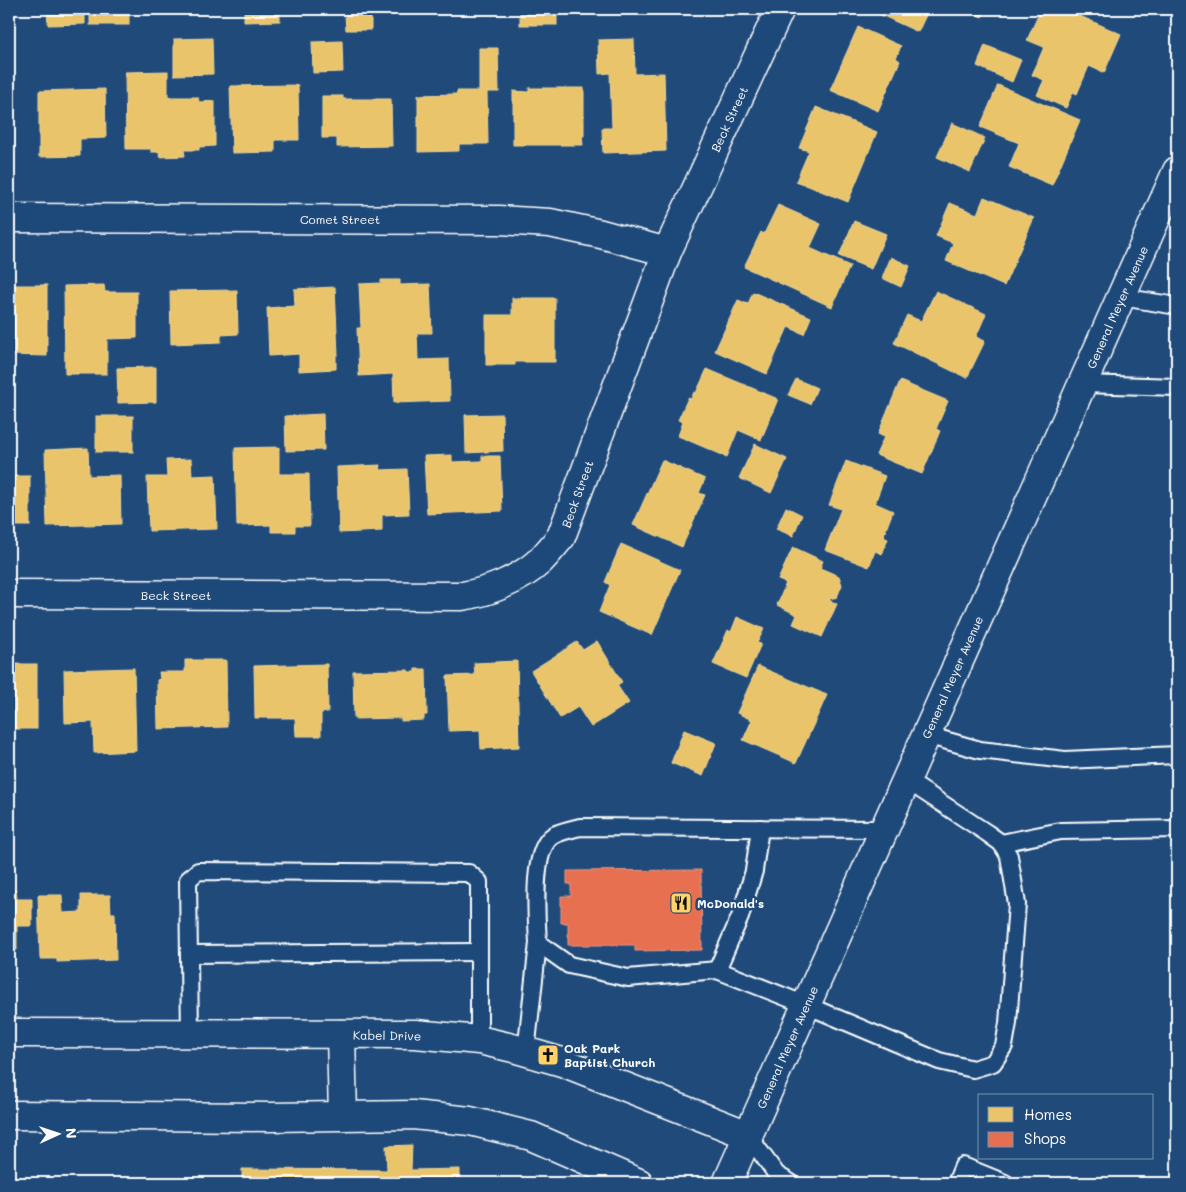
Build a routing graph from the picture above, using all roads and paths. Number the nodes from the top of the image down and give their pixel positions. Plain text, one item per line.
1 (780, 9) edge
2 (1177, 171) edge
3 (9, 218) edge
4 (667, 252) junction
5 (1121, 297) junction
6 (1177, 306) edge
7 (1083, 384) junction
8 (1177, 387) edge
9 (9, 594) edge
10 (926, 734) junction
11 (1177, 755) edge
12 (906, 780) junction
13 (760, 828) junction
14 (884, 829) junction
15 (1177, 829) edge
16 (1001, 843) junction
17 (538, 943) junction
18 (479, 952) junction
19 (189, 954) junction
20 (717, 970) junction
21 (806, 1005) junction
22 (9, 1033) edge
23 (190, 1034) junction
24 (341, 1034) junction
25 (479, 1040) junction
26 (526, 1052) junction
27 (9, 1115) edge
28 (344, 1116) junction
29 (748, 1135) junction
30 (639, 1183) edge
31 (727, 1183) edge
32 (791, 1183) edge
33 (956, 1183) edge
34 (1005, 1183) edge

1 - 4 street, Beck Street
2 - 5 street, General Meyer Avenue
3 - 4 street, Comet Street
4 - 9 street, Beck Street
5 - 6 lane
5 - 7 street, General Meyer Avenue
7 - 8 lane
7 - 10 street, General Meyer Avenue
10 - 11 lane
10 - 12 street, General Meyer Avenue
12 - 14 street, General Meyer Avenue
12 - 16 lane
13 - 14 lane
13 - 17 lane
13 - 20 lane
14 - 21 street, General Meyer Avenue
15 - 16 lane
16 - 21 lane
17 - 20 lane
17 - 26 lane
18 - 19 lane
18 - 19 lane
18 - 25 lane
19 - 23 lane
20 - 21 lane
21 - 29 street, General Meyer Avenue
22 - 23 street, Kabel Drive
23 - 24 street, Kabel Drive
24 - 25 street, Kabel Drive
24 - 28 street
25 - 26 street, Kabel Drive
26 - 29 street, Kabel Drive
27 - 28 street
28 - 30 street
29 - 31 street, General Meyer Avenue
29 - 32 lane
33 - 34 lane

